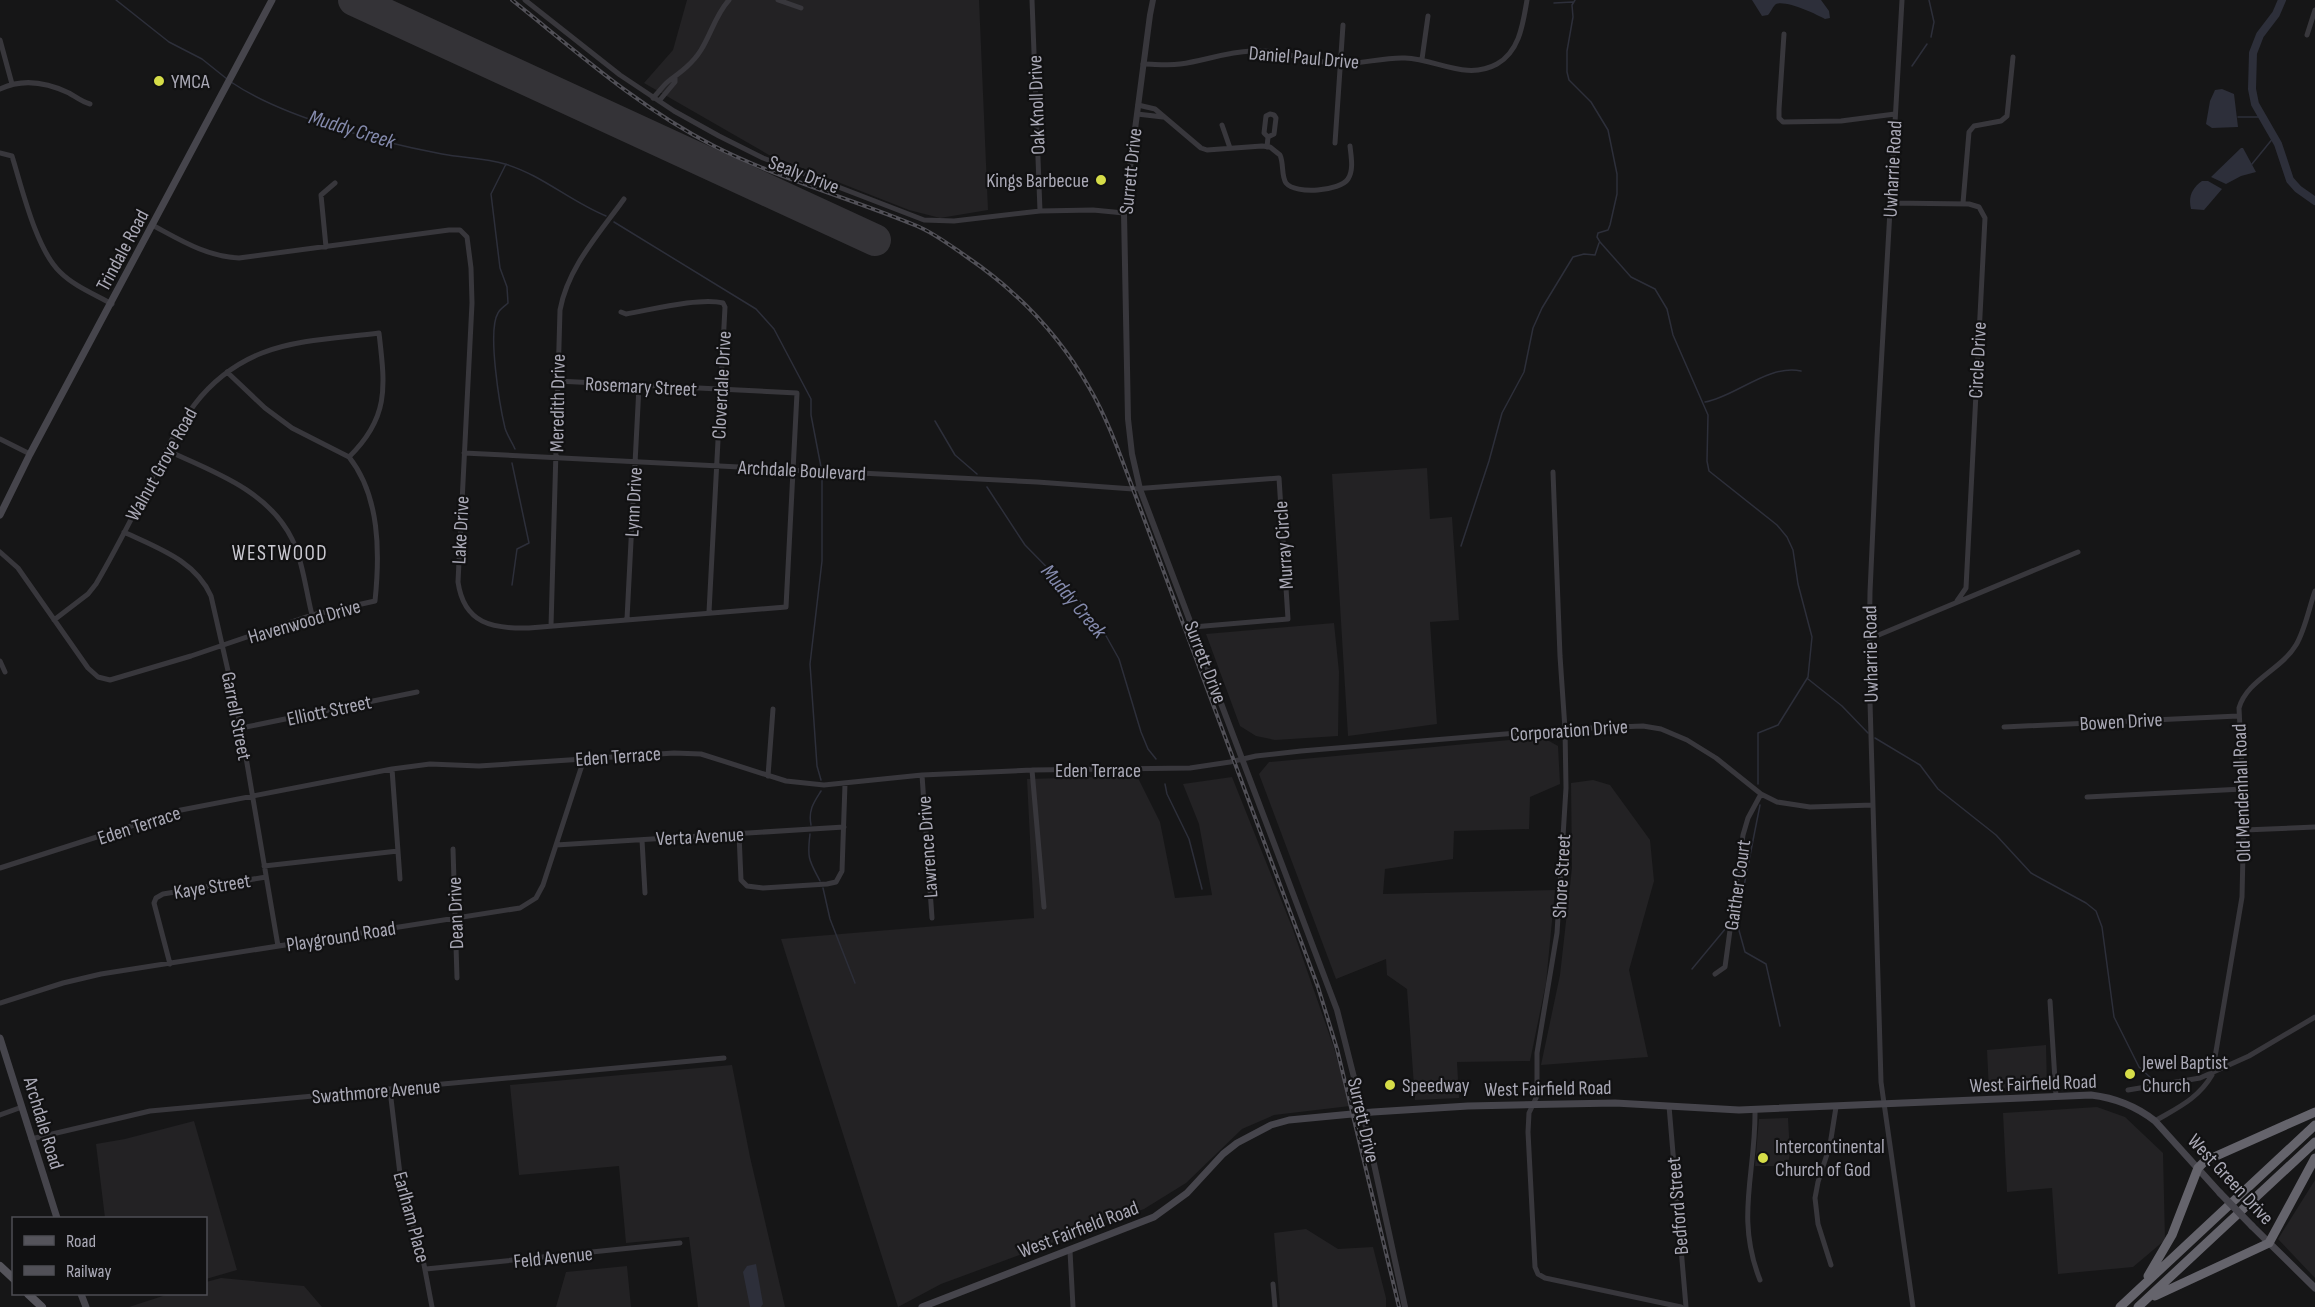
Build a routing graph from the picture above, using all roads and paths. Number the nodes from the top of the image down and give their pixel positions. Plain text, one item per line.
1 (272, 0) edge
2 (525, 0) edge
3 (729, 0) edge
4 (778, 0) edge
5 (1032, 0) edge
6 (1153, 0) edge
7 (1527, 0) edge
8 (1902, 0) edge
9 (801, 8) dead end
10 (2315, 10) edge
11 (1428, 16) dead end
12 (1343, 25) dead end
13 (1784, 34) dead end
14 (2307, 35) dead end
15 (0, 40) edge
16 (2013, 57) dead end
17 (1422, 59) junction
18 (1143, 64) junction
19 (1341, 64) junction
20 (12, 84) junction
21 (0, 89) edge
22 (656, 99) junction
23 (90, 104) dead end
24 (1138, 105) junction
25 (1137, 114) junction
26 (1895, 114) junction
27 (1164, 117) junction
28 (1221, 125) dead end
29 (1268, 137) dead end
30 (1335, 143) dead end
31 (1350, 146) dead end
32 (1267, 147) junction
33 (1230, 148) junction
34 (0, 153) edge
35 (335, 183) dead end
36 (624, 199) dead end
37 (1891, 203) junction
38 (1963, 203) junction
39 (1040, 211) junction
40 (1124, 213) junction
41 (154, 226) junction
42 (326, 248) junction
43 (112, 304) junction
44 (621, 312) dead end
45 (227, 372) junction
46 (557, 381) junction
47 (639, 386) junction
48 (720, 390) junction
49 (796, 393) joint
50 (1, 440) edge
51 (166, 450) junction
52 (464, 453) junction
53 (30, 454) junction
54 (348, 457) junction
55 (556, 458) junction
56 (635, 462) junction
57 (717, 466) junction
58 (792, 470) junction
59 (1554, 472) dead end
60 (1140, 489) junction
61 (0, 515) edge
62 (124, 532) junction
63 (0, 552) edge
64 (2078, 552) dead end
65 (2315, 591) edge
66 (1958, 601) junction
67 (709, 612) junction
68 (312, 615) junction
69 (627, 619) junction
70 (54, 620) junction
71 (551, 626) junction
72 (1193, 627) junction
73 (1869, 639) junction
74 (224, 645) junction
75 (0, 661) edge
76 (5, 672) dead end
77 (417, 692) dead end
78 (773, 709) dead end
79 (2238, 716) junction
80 (2004, 727) dead end
81 (241, 728) junction
82 (1565, 729) junction
83 (584, 759) junction
84 (1243, 759) junction
85 (392, 769) junction
86 (1032, 770) junction
87 (922, 775) junction
88 (768, 776) junction
89 (845, 784) junction
90 (2243, 789) junction
91 (1761, 794) junction
92 (2087, 796) dead end
93 (252, 797) junction
94 (1873, 805) junction
95 (2315, 827) edge
96 (844, 828) junction
97 (2244, 830) junction
98 (739, 834) junction
99 (642, 840) junction
100 (556, 845) junction
101 (453, 849) dead end
102 (398, 851) junction
103 (264, 866) junction
104 (0, 868) edge
105 (266, 877) junction
106 (400, 879) dead end
107 (645, 893) dead end
108 (1044, 907) dead end
109 (455, 918) junction
110 (932, 918) dead end
111 (278, 946) junction
112 (170, 964) junction
113 (1715, 974) dead end
114 (457, 978) dead end
115 (2050, 1001) dead end
116 (0, 1003) edge
117 (2315, 1017) edge
118 (0, 1038) edge
119 (724, 1058) dead end
120 (2212, 1073) junction
121 (390, 1090) junction
122 (2128, 1090) dead end
123 (2056, 1096) junction
124 (2118, 1101) joint
125 (1533, 1104) junction
126 (1883, 1105) junction
127 (1669, 1106) junction
128 (22, 1107) junction
129 (1836, 1107) junction
130 (1755, 1110) junction
131 (2315, 1112) edge
132 (1363, 1113) junction
133 (0, 1115) edge
134 (2155, 1121) junction
135 (2315, 1125) edge
136 (31, 1138) junction
137 (2315, 1142) edge
138 (2315, 1158) edge
139 (2198, 1168) junction
140 (57, 1217) edge
141 (680, 1243) dead end
142 (2269, 1243) junction
143 (1070, 1251) junction
144 (1831, 1265) dead end
145 (0, 1266) edge
146 (426, 1269) junction
147 (12, 1277) edge
148 (1760, 1280) dead end
149 (1273, 1284) dead end
150 (2140, 1288) junction
151 (2315, 1288) edge
152 (30, 1295) edge
153 (2146, 1299) junction
154 (42, 1307) edge
155 (432, 1307) edge
156 (921, 1307) edge
157 (1074, 1307) edge
158 (1275, 1307) edge
159 (1405, 1307) edge
160 (1681, 1307) edge
161 (1686, 1307) edge
162 (1913, 1307) edge
163 (2120, 1307) edge
164 (2138, 1307) edge

1 - 41 main road, Trindale Road
2 - 22 street, Sealy Drive
3 - 22 street
4 - 9 street
5 - 39 street, Oak Knoll Drive
6 - 18 street, Surrett Drive
7 - 17 street, Daniel Paul Drive
8 - 26 street, Uwharrie Road
10 - 14 street
11 - 17 street
12 - 19 street
13 - 26 street
15 - 20 street
16 - 38 street
17 - 19 street, Daniel Paul Drive
18 - 19 street, Daniel Paul Drive
18 - 24 street, Surrett Drive
19 - 30 street
20 - 21 street
20 - 23 street
22 - 39 street, Sealy Drive
24 - 25 street, Surrett Drive
24 - 27 street
25 - 27 street
25 - 40 street, Surrett Drive
26 - 37 street, Uwharrie Road
27 - 33 street
28 - 33 street
29 - 32 street
31 - 32 street
32 - 33 street
34 - 43 street
35 - 42 street
36 - 46 street, Meredith Drive
37 - 38 street
37 - 73 street, Uwharrie Road
38 - 66 street, Circle Drive
39 - 40 street, Sealy Drive
40 - 60 street, Surrett Drive
41 - 42 street, Lake Drive
41 - 43 main road, Trindale Road
42 - 52 street, Lake Drive
43 - 53 main road, Trindale Road
44 - 48 street, Cloverdale Drive
45 - 51 street, Walnut Grove Road
45 - 54 street
45 - 54 street, Walnut Grove Road
46 - 47 street, Rosemary Street
46 - 55 street, Meredith Drive
47 - 48 street, Rosemary Street
47 - 56 street, Lynn Drive
48 - 49 street, Rosemary Street
48 - 57 street, Cloverdale Drive
49 - 58 street, Lake Drive
50 - 53 street
51 - 62 street, Walnut Grove Road
51 - 68 street
52 - 55 street, Archdale Boulevard
52 - 71 street, Lake Drive
53 - 61 main road, Trindale Road
54 - 68 street, Havenwood Drive
55 - 56 street, Archdale Boulevard
55 - 71 street, Meredith Drive
56 - 57 street, Archdale Boulevard
56 - 69 street, Lynn Drive
57 - 58 street, Archdale Boulevard
57 - 67 street, Cloverdale Drive
58 - 60 street, Archdale Boulevard
58 - 67 street, Lake Drive
59 - 82 street, Shore Street
60 - 72 street, Surrett Drive
60 - 72 street, Murray Circle
62 - 70 street, Walnut Grove Road
62 - 74 street, Garrell Street
63 - 70 street, Havenwood Drive
64 - 66 street
65 - 79 street, Old Mendenhall Road
66 - 73 street
67 - 69 street, Lake Drive
68 - 74 street, Havenwood Drive
69 - 71 street, Lake Drive
70 - 74 street, Havenwood Drive
72 - 84 street, Surrett Drive
73 - 94 street, Uwharrie Road
74 - 81 street, Garrell Street
75 - 76 street
77 - 81 street, Elliott Street
78 - 88 street
79 - 80 street, Bowen Drive
79 - 90 street, Old Mendenhall Road
81 - 93 street, Garrell Street
82 - 84 street, Corporation Drive
82 - 91 street, Corporation Drive
82 - 125 street, Shore Street
83 - 85 street, Eden Terrace
83 - 88 street, Eden Terrace
83 - 100 street, Playground Road
84 - 86 street, Eden Terrace
84 - 132 street, Surrett Drive
85 - 93 street, Eden Terrace
85 - 102 street
86 - 87 street, Eden Terrace
86 - 108 street
87 - 89 street, Eden Terrace
87 - 110 street, Lawrence Drive
88 - 89 street, Eden Terrace
89 - 96 street
90 - 92 street
90 - 97 street, Old Mendenhall Road
91 - 94 street, Corporation Drive
91 - 113 street, Gaither Court
93 - 103 street, Garrell Street
93 - 104 street, Eden Terrace
94 - 126 street, Uwharrie Road
95 - 97 street
96 - 98 street, Verta Avenue
96 - 98 street
97 - 120 street, Old Mendenhall Road
98 - 99 street, Verta Avenue
99 - 100 street, Verta Avenue
99 - 107 street
100 - 109 street, Playground Road
101 - 109 street, Dean Drive
102 - 103 street, Kaye Street
102 - 106 street
103 - 105 street, Garrell Street
105 - 111 street, Garrell Street
105 - 112 street, Kaye Street
109 - 111 street, Playground Road
109 - 114 street, Dean Drive
111 - 112 street, Playground Road
112 - 116 street, Playground Road
115 - 123 street
117 - 120 street
118 - 128 main road, Archdale Road
119 - 121 street, Swathmore Avenue
120 - 122 street
120 - 134 street
121 - 136 street, Swathmore Avenue
121 - 146 street, Earlham Place
123 - 124 main road, West Fairfield Road
123 - 126 main road, West Fairfield Road
124 - 134 main road, West Green Drive
125 - 127 main road, West Fairfield Road
125 - 132 main road, West Fairfield Road
125 - 160 street, Shore Street
126 - 129 main road, West Fairfield Road
126 - 162 street, Uwharrie Road
127 - 130 main road, West Fairfield Road
127 - 161 street, Bedford Street
128 - 133 street
128 - 136 main road, Archdale Road
129 - 130 main road, West Fairfield Road
129 - 144 street
130 - 148 street
131 - 139 highway
132 - 143 main road, West Fairfield Road
132 - 159 street, Surrett Drive
134 - 139 main road, West Green Drive
135 - 150 highway
136 - 140 main road, Archdale Road
137 - 153 highway
138 - 142 highway
139 - 142 main road, West Green Drive, bridge
139 - 150 highway
141 - 146 street, Feld Avenue
142 - 151 main road, West Green Drive
142 - 153 highway
143 - 156 main road, West Fairfield Road
143 - 157 street
145 - 147 main road
146 - 155 street, Earlham Place
149 - 158 street
150 - 163 highway
152 - 154 main road
153 - 164 highway

